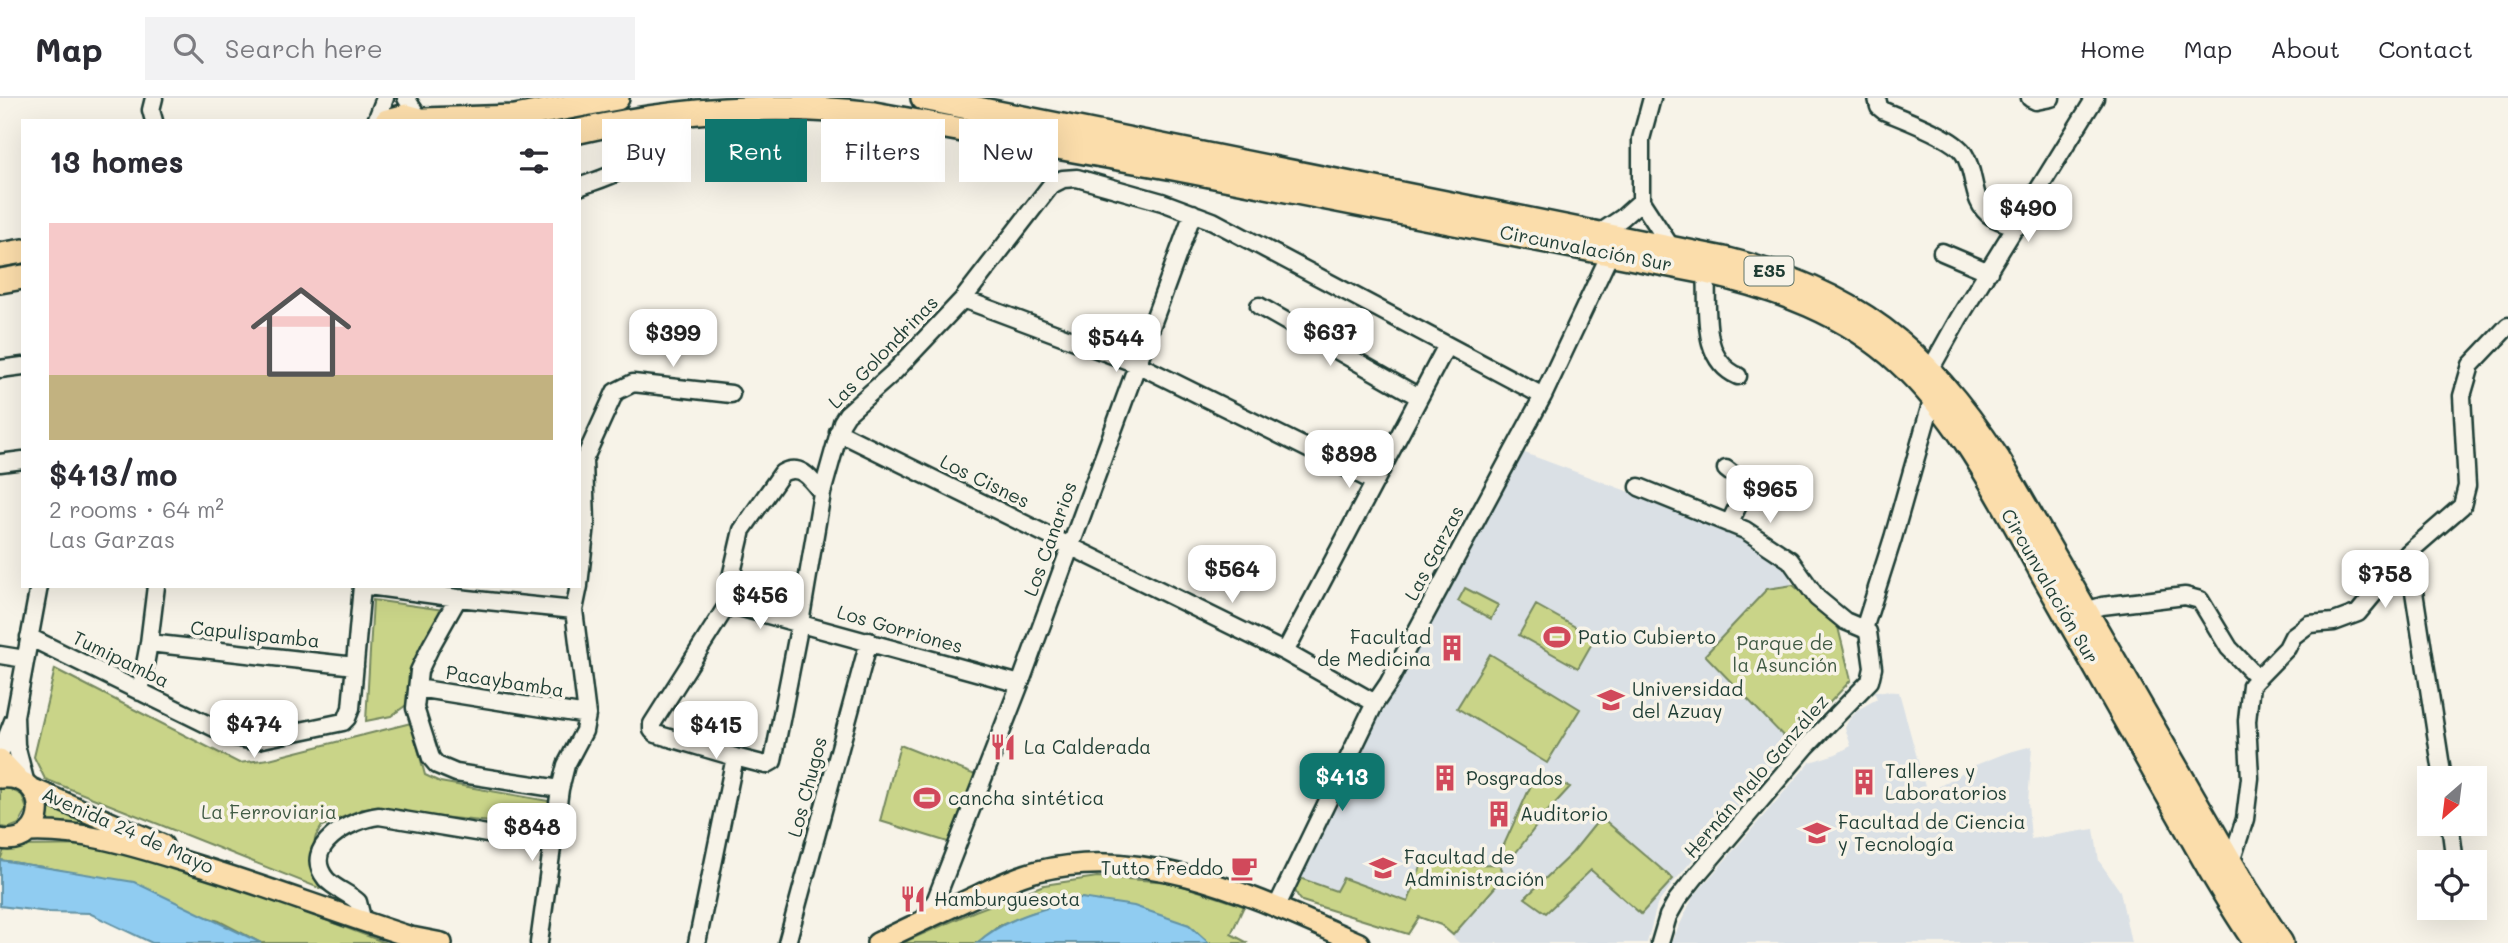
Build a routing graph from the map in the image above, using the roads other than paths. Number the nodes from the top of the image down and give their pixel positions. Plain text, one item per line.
1 (154, 98) edge
2 (385, 98) edge
3 (406, 98) edge
4 (617, 98) edge
5 (923, 98) edge
6 (1652, 98) edge
7 (1877, 98) edge
8 (2030, 98) edge
9 (2051, 98) edge
10 (2095, 98) edge
11 (538, 106) edge
12 (645, 118) junction
13 (153, 119) edge
14 (377, 119) edge
15 (395, 119) edge
16 (419, 119) edge
17 (422, 119) edge
18 (494, 119) edge
19 (581, 131) edge
20 (581, 186) edge
21 (1641, 201) junction
22 (1193, 213) junction
23 (2017, 227) junction
24 (1601, 232) junction
25 (1671, 247) junction
26 (21, 251) edge
27 (1942, 252) dead end
28 (1610, 254) junction
29 (0, 255) edge
30 (1706, 272) junction
31 (1989, 272) junction
32 (21, 277) edge
33 (0, 281) edge
34 (963, 299) junction
35 (1259, 306) dead end
36 (2508, 326) edge
37 (1447, 345) junction
38 (1139, 365) junction
39 (21, 366) edge
40 (0, 369) edge
41 (1930, 370) junction
42 (1738, 376) dead end
43 (731, 394) dead end
44 (1543, 396) junction
45 (1419, 397) junction
46 (1933, 397) junction
47 (838, 432) junction
48 (21, 460) edge
49 (0, 463) edge
50 (1726, 469) dead end
51 (1374, 482) junction
52 (1639, 487) dead end
53 (822, 492) junction
54 (1729, 524) junction
55 (1069, 546) junction
56 (2408, 553) junction
57 (581, 568) edge
58 (39, 588) edge
59 (156, 588) edge
60 (362, 588) edge
61 (399, 588) edge
62 (579, 588) edge
63 (458, 598) junction
64 (728, 604) junction
65 (574, 610) junction
66 (2086, 611) junction
67 (800, 623) junction
68 (1864, 629) junction
69 (29, 637) junction
70 (869, 641) junction
71 (149, 643) junction
72 (1285, 652) junction
73 (0, 654) edge
74 (25, 659) junction
75 (355, 666) junction
76 (2258, 678) junction
77 (1020, 684) junction
78 (417, 688) junction
79 (140, 692) junction
80 (1375, 703) junction
81 (587, 715) junction
82 (8, 725) edge
83 (0, 757) edge
84 (735, 757) junction
85 (2442, 766) edge
86 (0, 778) edge
87 (26, 784) junction
88 (560, 789) junction
89 (10, 839) edge
90 (553, 845) junction
91 (2231, 862) junction
92 (224, 873) junction
93 (944, 879) junction
94 (954, 906) junction
95 (1276, 908) junction
96 (922, 921) junction
97 (363, 922) junction
98 (442, 943) edge
99 (539, 943) edge
100 (697, 943) edge
101 (787, 943) edge
102 (877, 943) edge
103 (1359, 943) edge
104 (1660, 943) edge
105 (2256, 943) edge
106 (2281, 943) edge

1 - 13 street
2 - 14 street
3 - 17 street
4 - 11 highway
5 - 24 highway, Circunvalación Sur / E35
6 - 21 street
7 - 23 street
8 - 9 street
10 - 23 street
11 - 18 highway
12 - 19 highway, Circunvalación Sur / E35
12 - 20 street
12 - 28 highway, Circunvalación Sur / E35
15 - 16 highway
21 - 24 street
21 - 25 street
22 - 34 street, Las Golondrinas
22 - 37 street
22 - 38 street, Los Canarios
23 - 31 street
24 - 25 highway, Circunvalación Sur / E35
25 - 41 highway, Circunvalación Sur / E35
26 - 29 highway
27 - 31 street
28 - 30 highway, Circunvalación Sur / E35
28 - 44 street, Las Garzas
30 - 42 street
30 - 46 highway, Circunvalación Sur / E35
31 - 41 street
32 - 33 highway
34 - 38 street
34 - 47 street, Las Golondrinas
35 - 45 street
36 - 56 street
37 - 44 street
37 - 45 street
38 - 51 street
38 - 55 street, Los Canarios
39 - 40 street
41 - 66 highway, Circunvalación Sur / E35
43 - 57 street
44 - 80 street, Las Garzas
45 - 51 street
46 - 68 street
46 - 105 highway, Circunvalación Sur / E35
47 - 53 street, Las Golondrinas
47 - 55 street, Los Cisnes
48 - 49 street
50 - 54 street
51 - 72 street
52 - 54 street
53 - 64 street
53 - 67 street, Las Golondrinas
54 - 68 street
55 - 72 street, Los Cisnes
55 - 77 street, Los Canarios
56 - 76 street
56 - 85 street
58 - 69 street
59 - 71 street
60 - 75 street, Tumipamba
61 - 63 street
62 - 65 street
63 - 65 street
63 - 78 street
64 - 67 street, Los Gorriones
64 - 84 street
65 - 81 street
66 - 76 street
66 - 91 highway, Circunvalación Sur / E35
67 - 70 street, Los Gorriones
67 - 84 street, Las Golondrinas
68 - 104 street, Hernán Malo Ganzález
69 - 74 street
69 - 79 street, Tumipamba
70 - 77 street, Los Gorriones
70 - 101 street, Los Chugos
71 - 75 street, Capulispamba
71 - 79 street
72 - 80 street, Los Cisnes
73 - 74 street
74 - 82 street
75 - 79 street, Tumipamba
76 - 91 street
77 - 93 street, Los Canarios
78 - 81 street, Pacaybamba
78 - 88 street
80 - 95 street, Las Garzas
81 - 88 street
82 - 83 street
82 - 87 street
83 - 87 main road, Avenida 24 de Mayo
84 - 100 street
86 - 87 main road
87 - 89 main road
87 - 92 main road, Avenida 24 de Mayo
88 - 90 street
89 - 92 main road, Avenida 24 de Mayo
90 - 97 street
90 - 99 street
91 - 106 highway, Circunvalación Sur / E35
92 - 97 main road, Avenida 24 de Mayo
93 - 94 street
93 - 96 street, Los Canarios
94 - 95 main road
94 - 96 main road
95 - 103 main road
96 - 102 main road
97 - 98 main road, Avenida 24 de Mayo

